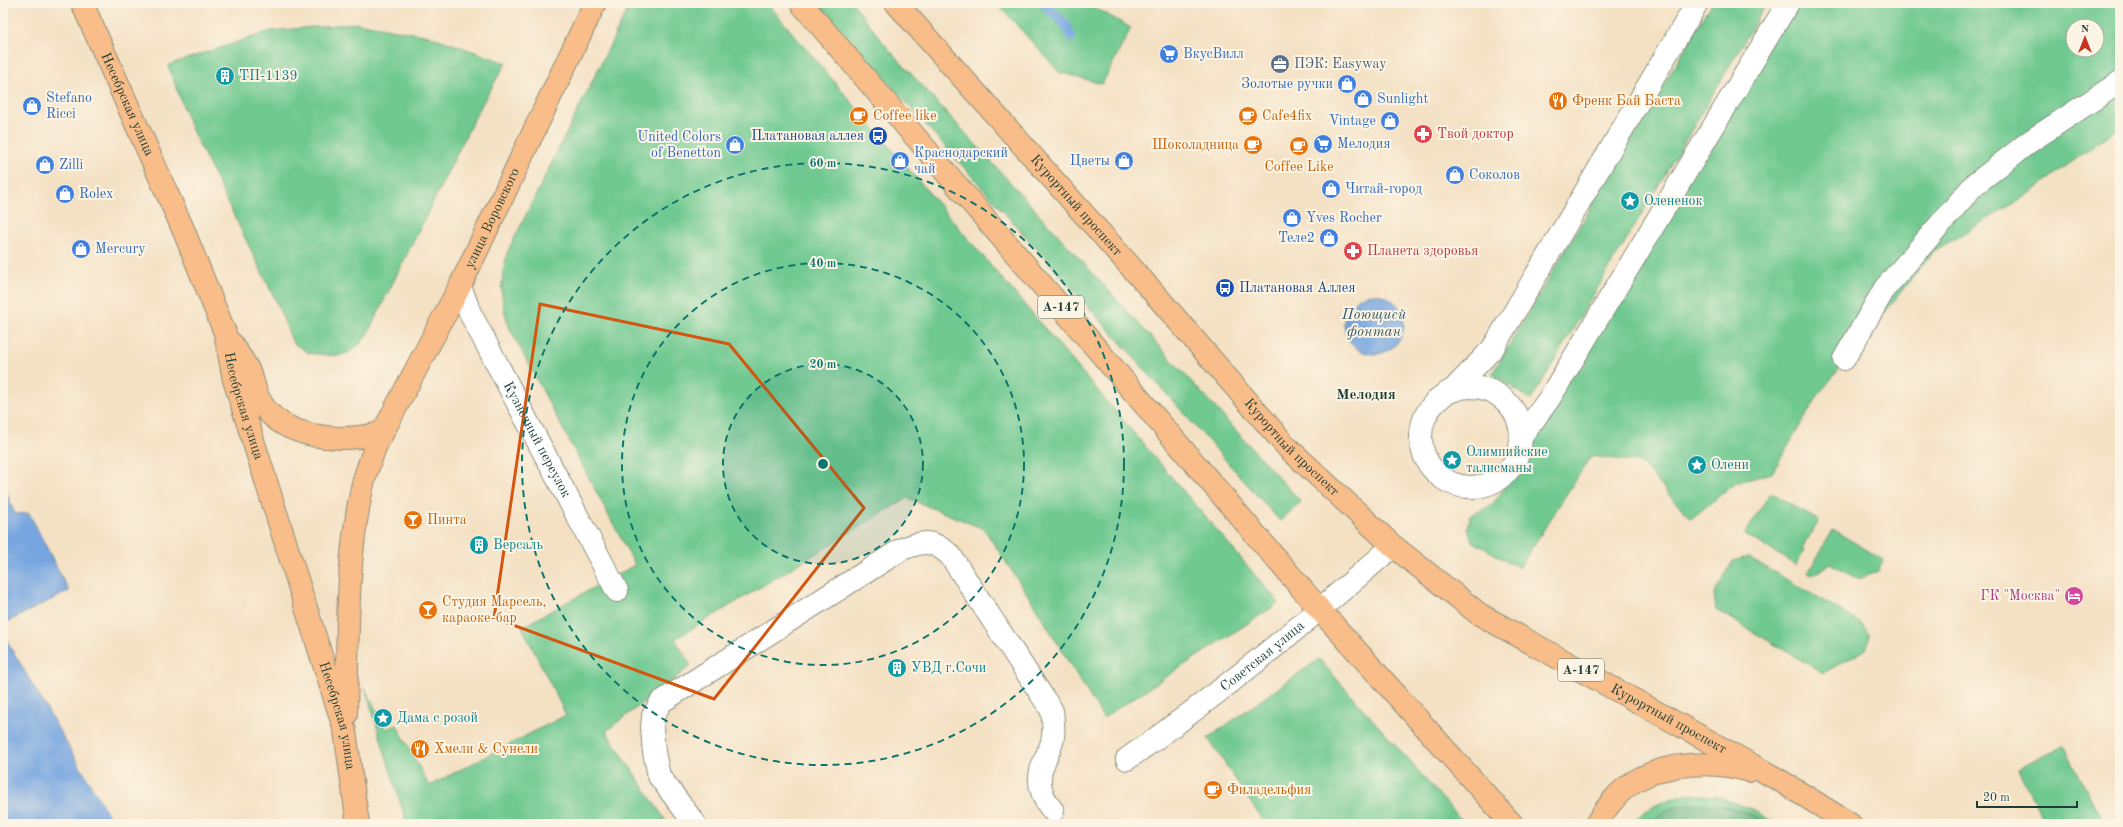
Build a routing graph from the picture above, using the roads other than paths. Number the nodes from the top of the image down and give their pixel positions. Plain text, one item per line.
1 (82, 3) edge
2 (595, 3) edge
3 (801, 3) edge
4 (896, 3) edge
5 (1698, 3) edge
6 (1788, 3) edge
7 (2120, 82) edge
8 (460, 286) junction
9 (225, 333) junction
10 (1844, 359) dead end
11 (1452, 391) junction
12 (383, 432) junction
13 (1520, 437) junction
14 (1393, 546) junction
15 (617, 592) dead end
16 (1320, 610) junction
17 (345, 731) junction
18 (1127, 758) dead end
19 (1779, 780) junction
20 (1052, 812) dead end
21 (358, 824) edge
22 (695, 824) edge
23 (1512, 824) edge
24 (1596, 824) edge
25 (1850, 824) edge

1 - 9 main road, Несебрская улица
2 - 8 main road, улица Воровского
3 - 16 main road, А-147
4 - 14 main road, Курортный проспект / А-147
5 - 11 street
6 - 13 street
7 - 10 street
8 - 12 main road, улица Воровского
8 - 15 street, Кузнечный переулок
9 - 12 main road
9 - 17 main road, Несебрская улица
11 - 13 street
11 - 13 street
12 - 17 main road, улица Воровского
14 - 16 street, Советская улица
14 - 19 main road, Курортный проспект / А-147
16 - 18 street, Советская улица
16 - 23 main road, А-147
17 - 21 main road, Несебрская улица
19 - 24 main road, Курортный проспект / А-147
19 - 25 main road, Курортный проспект / А-147
20 - 22 street

